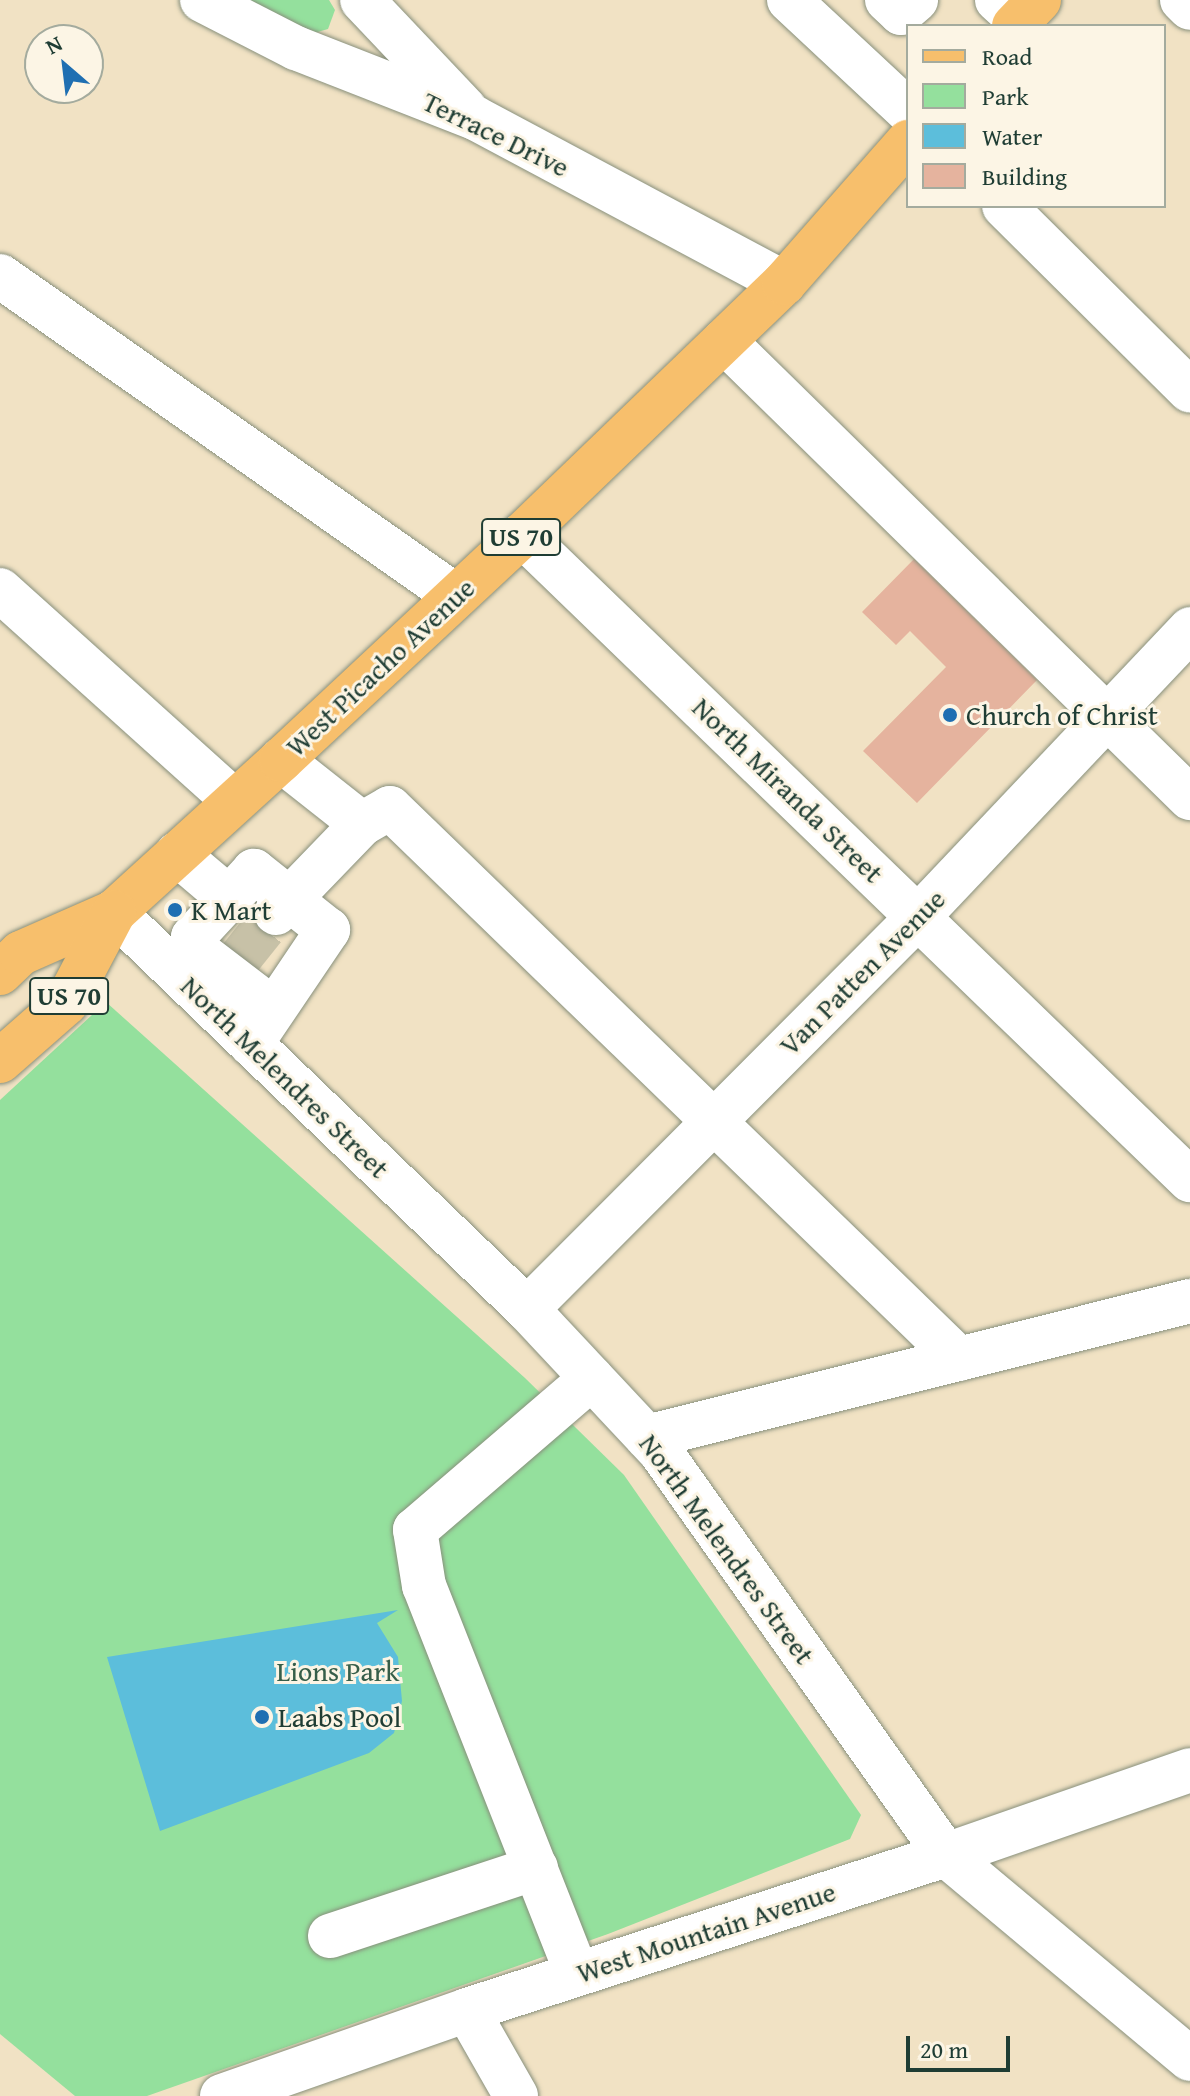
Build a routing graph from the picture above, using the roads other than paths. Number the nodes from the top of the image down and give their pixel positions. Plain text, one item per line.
1 (202, 0) edge
2 (362, 0) edge
3 (887, 0) edge
4 (916, 0) edge
5 (1182, 0) edge
6 (806, 5) edge
7 (1190, 8) edge
8 (906, 109) edge
9 (475, 118) junction
10 (906, 144) edge
11 (1006, 208) edge
12 (0, 276) edge
13 (784, 283) junction
14 (724, 341) junction
15 (1190, 391) edge
16 (522, 535) junction
17 (456, 596) junction
18 (4, 599) edge
19 (1190, 629) edge
20 (1106, 718) junction
21 (281, 760) junction
22 (1190, 798) edge
23 (234, 801) junction
24 (362, 824) junction
25 (177, 854) junction
26 (229, 898) junction
27 (282, 906) junction
28 (114, 912) junction
29 (919, 916) junction
30 (0, 973) edge
31 (224, 979) junction
32 (262, 1026) junction
33 (0, 1061) edge
34 (714, 1121) junction
35 (1190, 1180) edge
36 (1190, 1301) edge
37 (527, 1309) junction
38 (959, 1359) junction
39 (592, 1378) junction
40 (647, 1437) junction
41 (1190, 1770) edge
42 (946, 1855) junction
43 (536, 1868) junction
44 (330, 1936) dead end
45 (577, 1974) junction
46 (467, 2010) junction
47 (1190, 2059) edge
48 (222, 2096) edge
49 (516, 2096) edge

1 - 9 street, Terrace Drive
2 - 9 street
3 - 4 street
5 - 7 street
6 - 8 street
9 - 13 street, Terrace Drive
10 - 13 main road, West Picacho Avenue / US 70
11 - 15 street
12 - 17 street
13 - 14 main road, West Picacho Avenue / US 70
14 - 16 main road, West Picacho Avenue / US 70
14 - 20 street
16 - 17 main road, West Picacho Avenue / US 70
16 - 29 street, North Miranda Street
17 - 21 main road, West Picacho Avenue / US 70
18 - 23 street
19 - 20 street, Van Patten Avenue
20 - 22 street
20 - 29 street, Van Patten Avenue
21 - 23 main road, West Picacho Avenue / US 70
21 - 24 street
23 - 25 main road, West Picacho Avenue / US 70
24 - 27 street
24 - 34 street
25 - 26 street
25 - 28 main road, West Picacho Avenue / US 70
26 - 27 street
26 - 31 street
27 - 32 street
28 - 30 main road, West Picacho Avenue / US 70
28 - 31 street, North Melendres Street
28 - 33 main road, West Picacho Avenue / US 70
29 - 34 street, Van Patten Avenue
29 - 35 street, North Miranda Street
31 - 32 street, North Melendres Street
32 - 37 street, North Melendres Street
34 - 37 street, Van Patten Avenue
34 - 38 street
36 - 38 street
37 - 39 street, North Melendres Street
38 - 40 street
39 - 40 street, North Melendres Street
39 - 43 street
40 - 42 street, North Melendres Street
41 - 42 street, West Mountain Avenue
42 - 45 street, West Mountain Avenue
42 - 47 street, North Melendres Street
43 - 44 street
43 - 45 street
45 - 46 street, West Mountain Avenue
46 - 48 street, West Mountain Avenue
46 - 49 street

